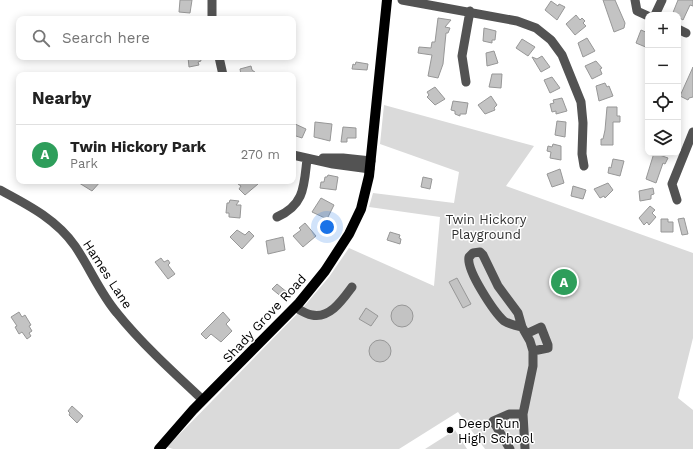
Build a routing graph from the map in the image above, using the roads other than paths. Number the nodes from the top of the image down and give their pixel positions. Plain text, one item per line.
1 (212, 0) edge
2 (387, 0) edge
3 (402, 0) edge
4 (635, 0) edge
5 (662, 0) edge
6 (470, 11) junction
7 (657, 12) edge
8 (645, 15) edge
9 (212, 16) edge
10 (220, 60) edge
11 (222, 72) edge
12 (466, 82) dead end
13 (693, 132) edge
14 (296, 156) edge
15 (307, 159) junction
16 (371, 165) junction
17 (584, 166) dead end
18 (0, 190) edge
19 (677, 200) dead end
20 (277, 217) dead end
21 (352, 287) dead end
22 (295, 307) junction
23 (524, 330) junction
24 (533, 351) junction
25 (203, 400) junction
26 (524, 414) junction
27 (159, 449) edge
28 (510, 449) edge
29 (525, 449) edge

1 - 9 street
2 - 16 main road, Shady Grove Road
3 - 6 street
4 - 8 street
5 - 7 street
6 - 12 street
6 - 17 street
10 - 11 street
13 - 19 street
14 - 15 street
15 - 16 street
15 - 20 street
16 - 22 main road, Shady Grove Road
18 - 25 street, Hames Lane
21 - 22 street
22 - 25 main road, Shady Grove Road
23 - 23 street
23 - 24 street
23 - 24 street
24 - 26 street
25 - 27 main road, Shady Grove Road
26 - 28 street
26 - 29 street

